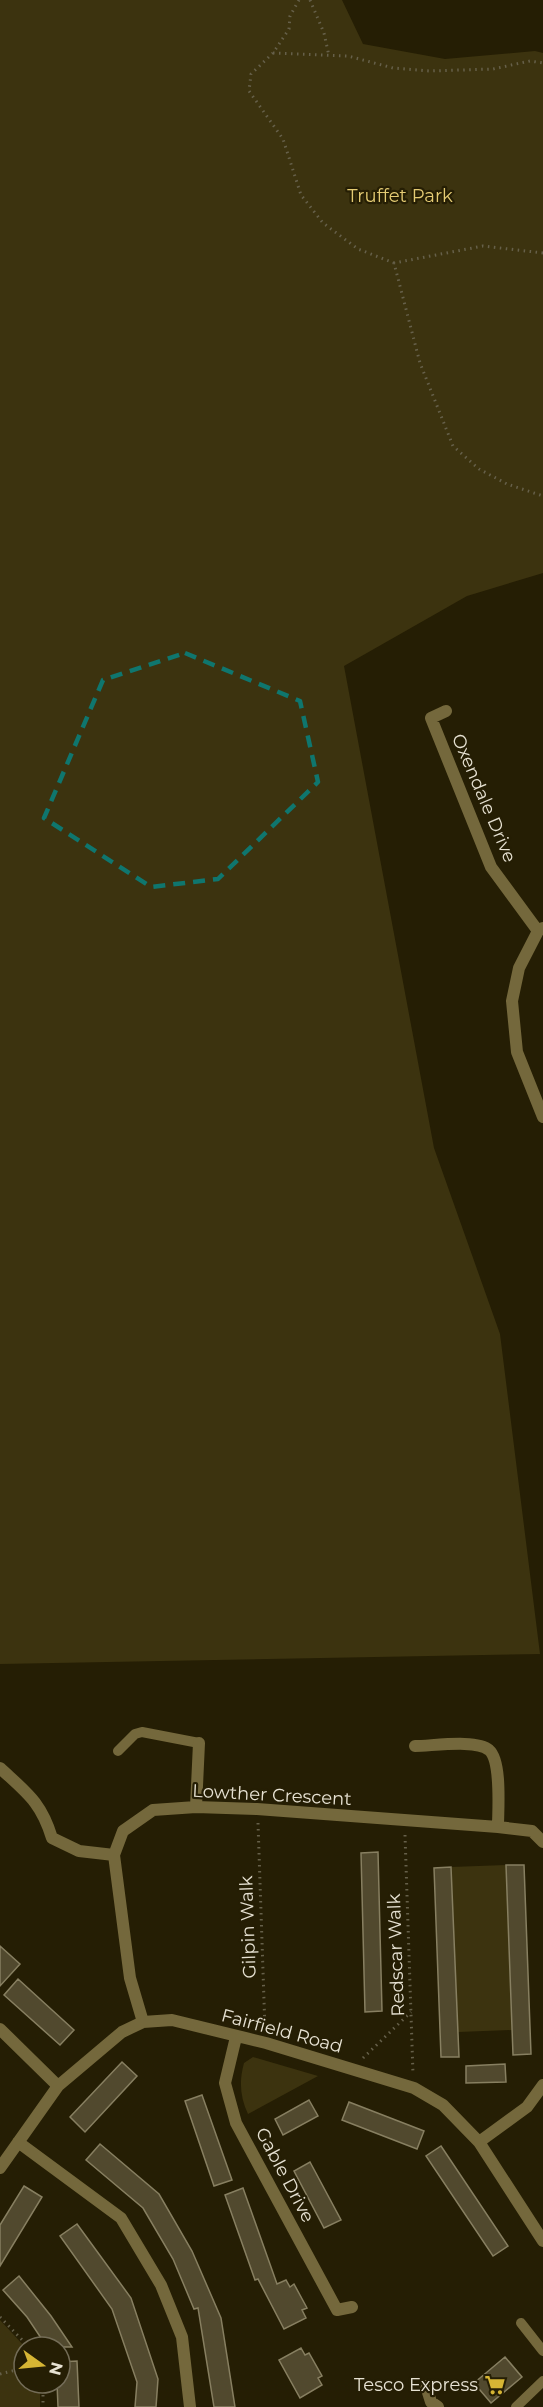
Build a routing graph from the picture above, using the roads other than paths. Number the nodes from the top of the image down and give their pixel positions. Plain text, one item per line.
1 (446, 711) dead end
2 (541, 929) edge
3 (543, 1117) edge
4 (199, 1743) joint
5 (416, 1746) dead end
6 (118, 1751) dead end
7 (0, 1768) edge
8 (196, 1806) junction
9 (498, 1827) junction
10 (543, 1842) edge
11 (114, 1855) junction
12 (143, 2022) junction
13 (0, 2029) edge
14 (236, 2037) junction
15 (543, 2085) edge
16 (58, 2086) junction
17 (18, 2142) junction
18 (479, 2142) junction
19 (0, 2168) edge
20 (543, 2241) edge
21 (352, 2307) dead end
22 (521, 2323) dead end
23 (543, 2351) edge
24 (543, 2381) edge
25 (426, 2386) dead end
26 (432, 2406) edge
27 (190, 2407) edge
28 (516, 2407) edge

1 - 2 street, Oxendale Drive
2 - 3 street
4 - 6 lane
4 - 8 street
5 - 9 street
7 - 11 street
8 - 9 street, Lowther Crescent
8 - 11 street, Lowther Crescent
9 - 10 street, Lowther Crescent
11 - 12 street
12 - 14 street, Fairfield Road
12 - 16 street, Fairfield Road
13 - 16 street
14 - 18 street, Fairfield Road
14 - 21 street, Gable Drive
15 - 18 street
16 - 17 street, Fairfield Road
17 - 19 street, Fairfield Road
17 - 27 street
18 - 20 street, Fairfield Road
22 - 23 lane
24 - 28 lane
25 - 26 street

